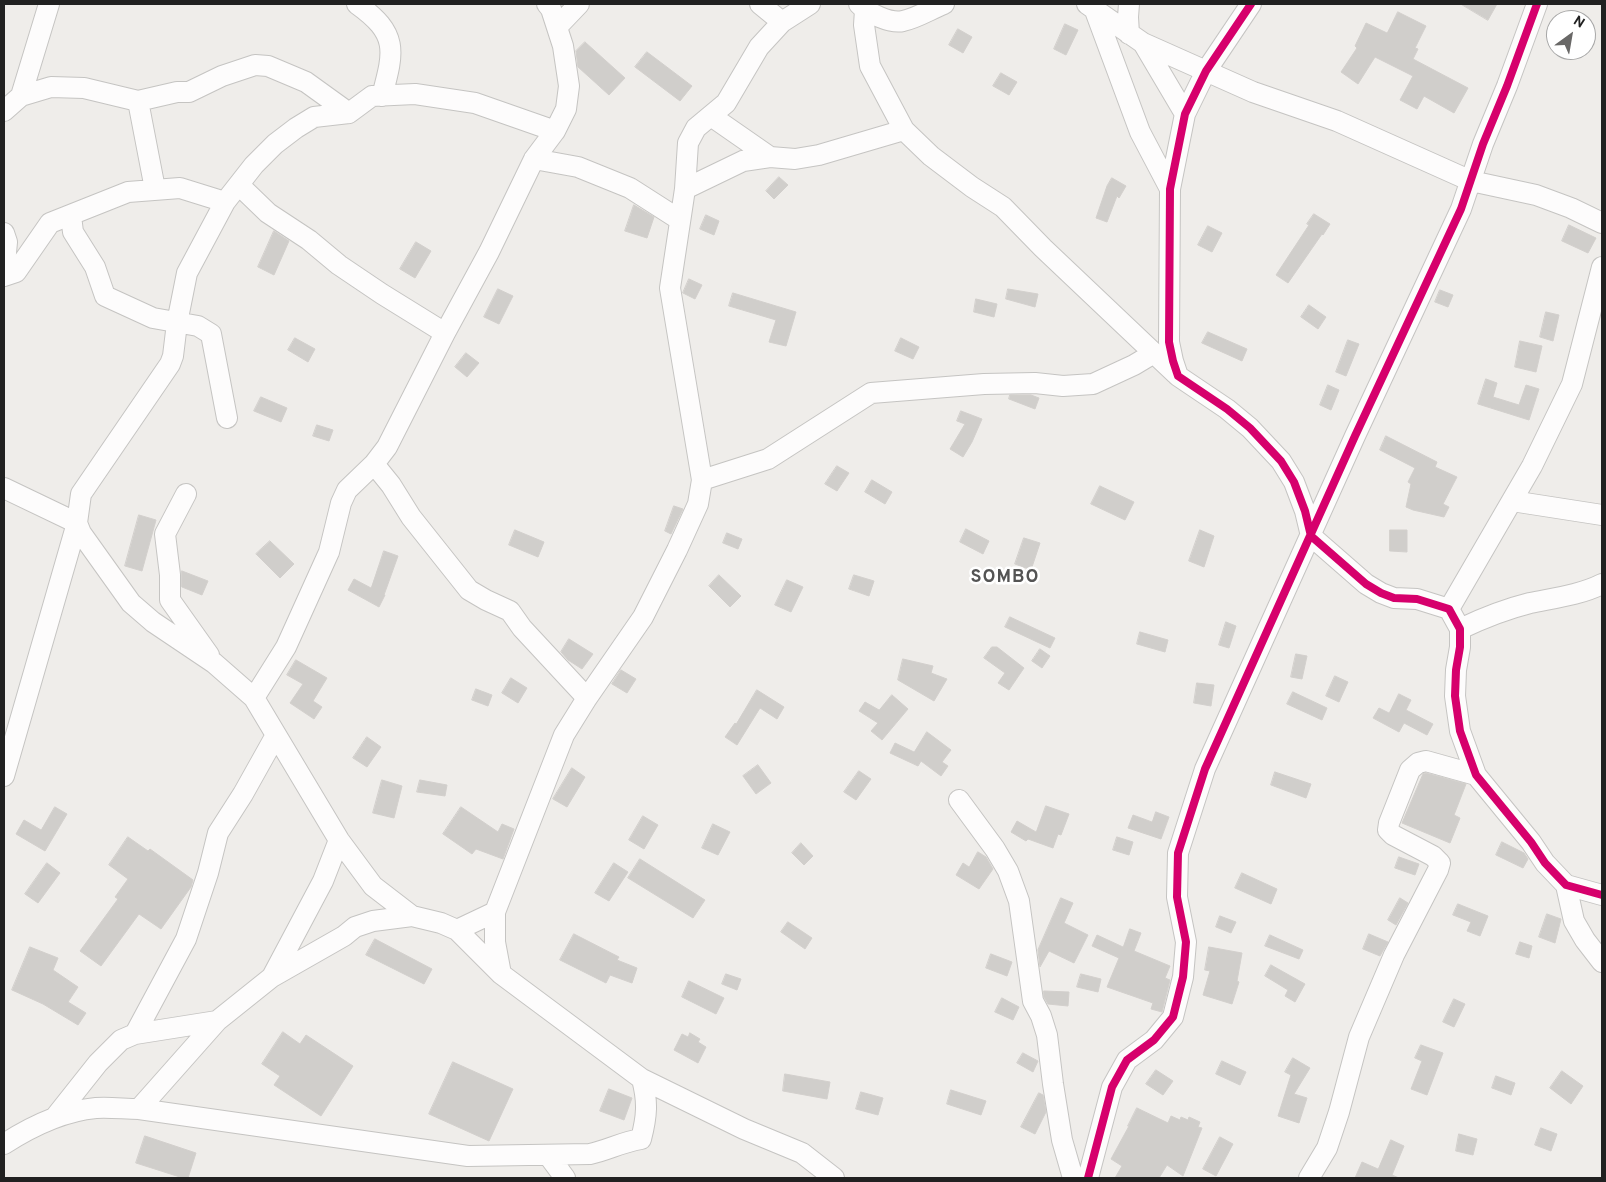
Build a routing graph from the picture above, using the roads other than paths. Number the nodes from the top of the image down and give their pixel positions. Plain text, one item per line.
1 (48, 4) edge
2 (357, 4) edge
3 (547, 4) edge
4 (579, 4) edge
5 (760, 4) edge
6 (810, 4) edge
7 (944, 4) edge
8 (1129, 4) edge
9 (1251, 4) edge
10 (1538, 4) edge
11 (1091, 6) edge
12 (862, 7) edge
13 (782, 22) junction
14 (557, 27) junction
15 (1136, 39) junction
16 (34, 54) junction
17 (1206, 71) junction
18 (51, 87) junction
19 (21, 96) junction
20 (382, 96) junction
21 (138, 101) junction
22 (4, 111) edge
23 (349, 113) junction
24 (1185, 114) junction
25 (711, 116) junction
26 (904, 130) junction
27 (555, 131) junction
28 (770, 156) junction
29 (534, 159) junction
30 (1471, 181) junction
31 (239, 185) junction
32 (685, 188) junction
33 (1170, 188) junction
34 (155, 189) junction
35 (225, 202) junction
36 (71, 216) junction
37 (680, 220) junction
38 (1602, 223) edge
39 (4, 233) edge
40 (1602, 267) edge
41 (4, 275) edge
42 (177, 323) junction
43 (445, 333) junction
44 (1154, 353) junction
45 (1178, 376) junction
46 (227, 418) dead end
47 (374, 464) junction
48 (702, 480) junction
49 (4, 488) edge
50 (186, 494) dead end
51 (1512, 501) junction
52 (1602, 515) edge
53 (77, 523) junction
54 (1311, 536) junction
55 (1602, 584) edge
56 (170, 600) junction
57 (1449, 609) junction
58 (153, 622) junction
59 (1460, 629) junction
60 (214, 662) junction
61 (254, 698) junction
62 (587, 698) junction
63 (276, 735) junction
64 (1476, 775) junction
65 (4, 776) edge
66 (959, 800) dead end
67 (339, 840) junction
68 (1566, 885) junction
69 (1602, 895) edge
70 (495, 912) junction
71 (412, 916) junction
72 (457, 930) junction
73 (1602, 962) edge
74 (501, 974) junction
75 (272, 977) junction
76 (216, 1021) junction
77 (135, 1034) junction
78 (642, 1079) junction
79 (139, 1109) junction
80 (56, 1116) junction
81 (4, 1144) edge
82 (548, 1155) junction
83 (564, 1178) edge
84 (834, 1178) edge
85 (1073, 1178) edge
86 (1088, 1178) edge
87 (1309, 1178) edge

1 - 16 street
2 - 20 street
3 - 14 street
4 - 14 street
5 - 13 street
6 - 13 street
7 - 12 street
8 - 15 street
9 - 17 street
10 - 30 street
11 - 15 street
11 - 33 street
12 - 26 street
13 - 25 street
14 - 27 street
15 - 17 street
15 - 24 street
16 - 18 street
16 - 19 street
17 - 24 street
17 - 30 street
18 - 19 street
18 - 21 street
19 - 22 street
20 - 23 street
20 - 27 street
21 - 23 street
21 - 34 street
23 - 31 street
24 - 33 street
25 - 28 street
25 - 32 street
26 - 28 street
26 - 44 street
27 - 29 street
28 - 32 street
29 - 37 street
29 - 43 street
30 - 38 street
30 - 54 street
31 - 35 street
31 - 43 street
32 - 37 street
33 - 45 street
34 - 35 street
34 - 36 street
35 - 42 street
36 - 41 street
36 - 42 street
37 - 48 street
39 - 41 street
40 - 51 street
42 - 46 street
42 - 53 street
43 - 47 street
44 - 45 street
44 - 48 street
45 - 54 street
47 - 61 street
47 - 62 street
48 - 62 street
49 - 53 street
50 - 56 street
51 - 52 street
51 - 57 street
53 - 58 street
53 - 65 street
54 - 57 street
54 - 86 street
55 - 59 street
56 - 58 street
56 - 60 street
57 - 59 street
58 - 60 street
59 - 64 street
60 - 61 street
61 - 63 street
62 - 70 street
63 - 67 street
63 - 77 street
64 - 68 street
64 - 87 street
66 - 85 street
67 - 71 street
67 - 75 street
68 - 69 street
68 - 73 street
70 - 72 street
70 - 74 street
71 - 72 street
71 - 75 street
72 - 74 street
74 - 78 street
75 - 76 street
76 - 77 street
76 - 79 street
77 - 80 street
78 - 82 street
78 - 84 street
79 - 80 street
79 - 82 street
80 - 81 street
82 - 83 street

